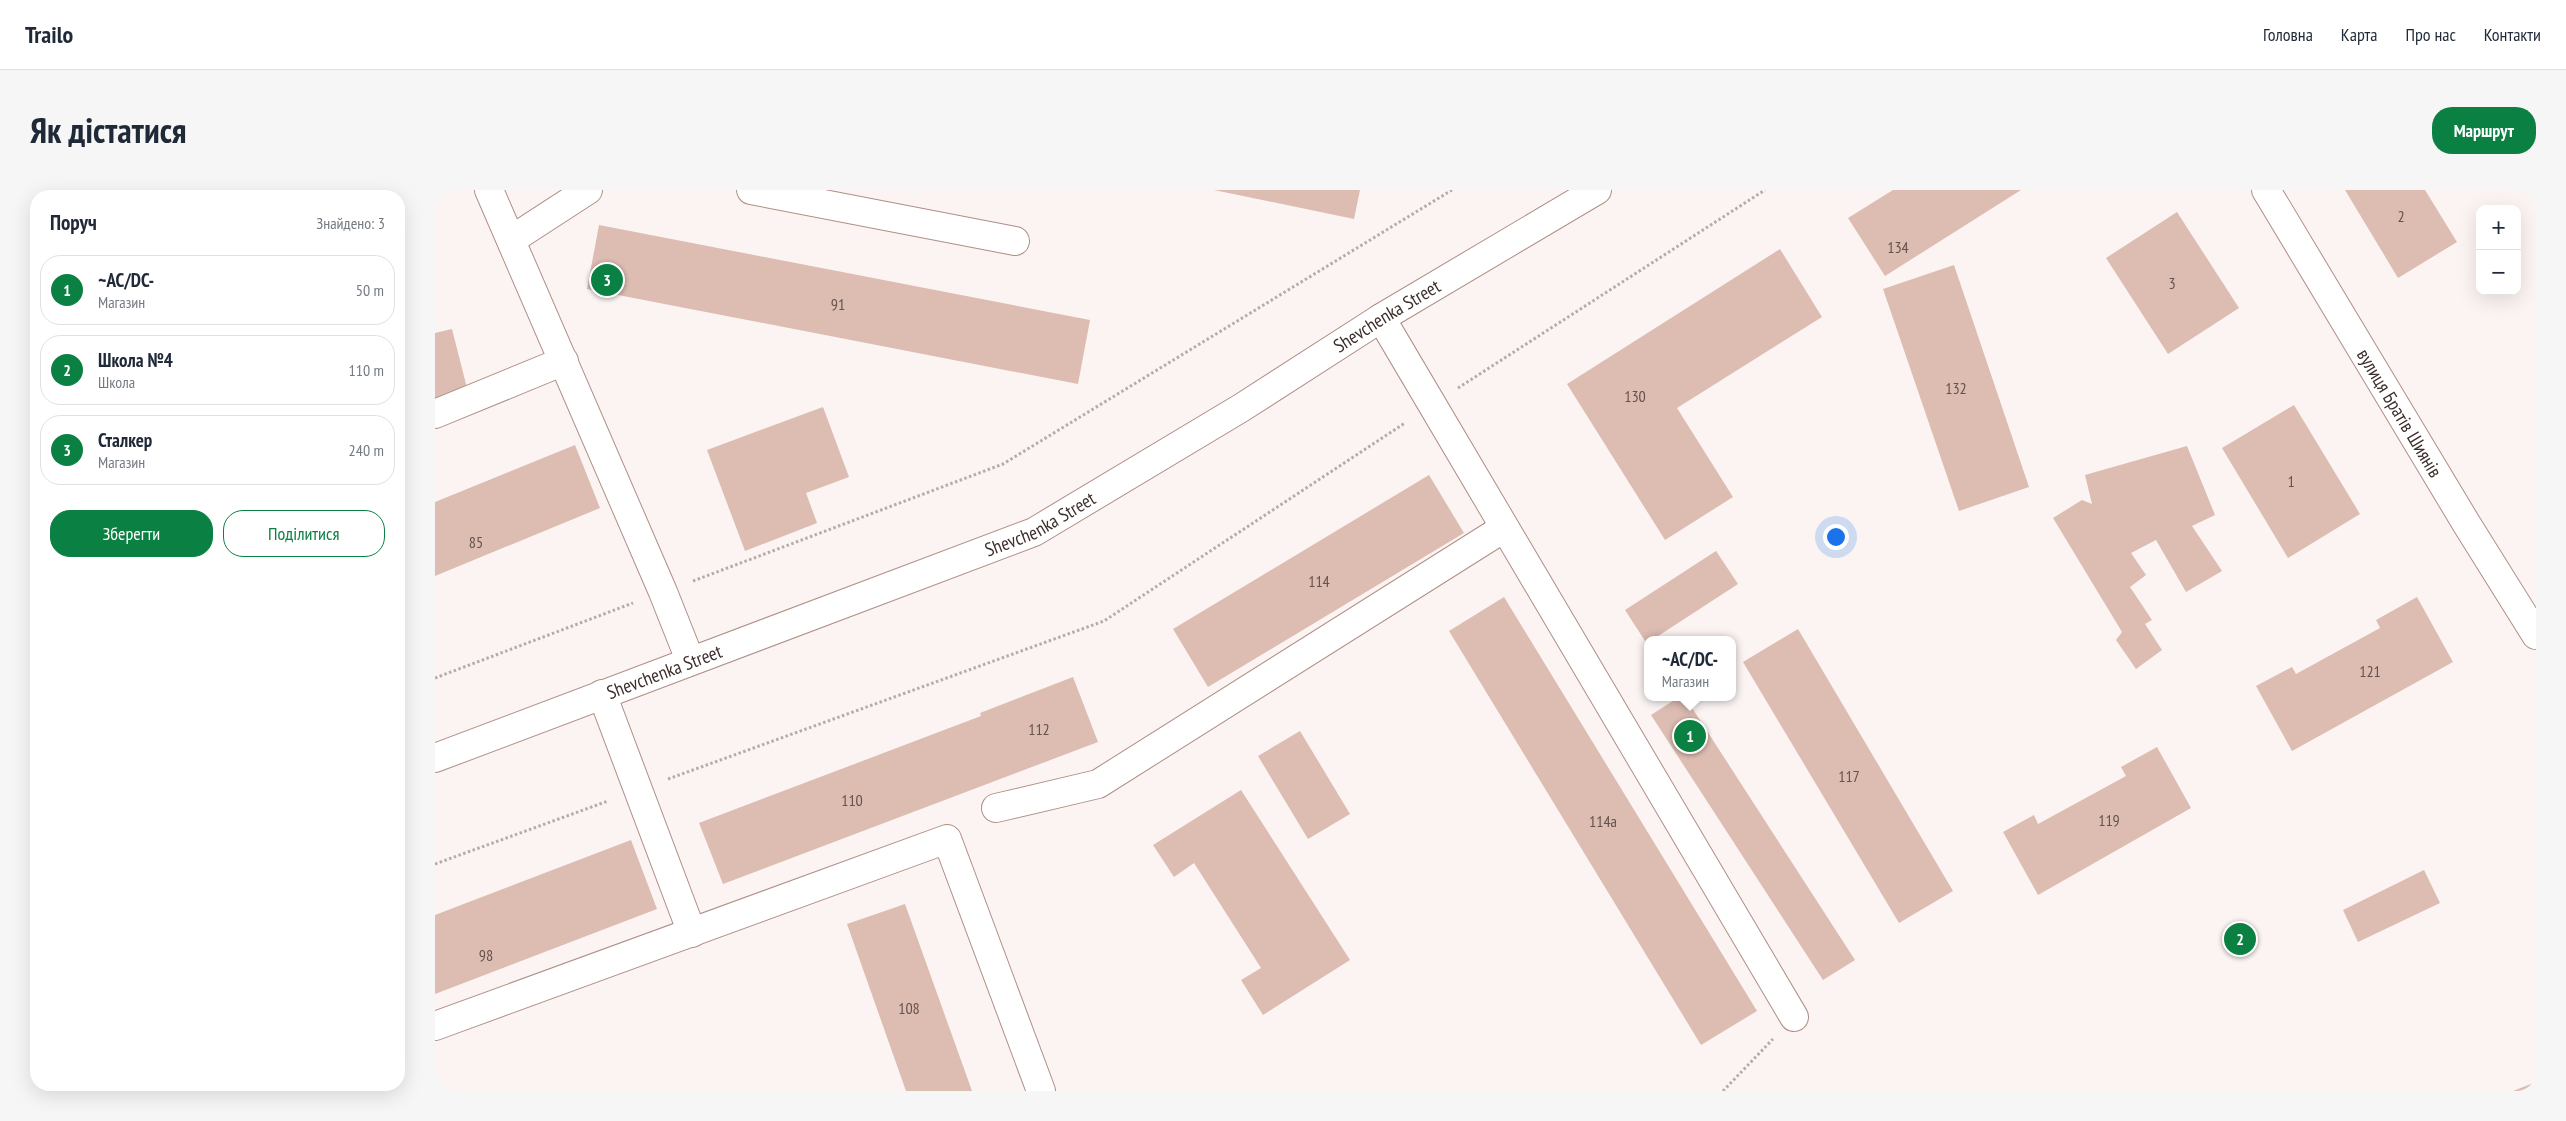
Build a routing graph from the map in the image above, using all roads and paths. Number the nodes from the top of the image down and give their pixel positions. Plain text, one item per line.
1 (489, 190) edge
2 (588, 190) edge
3 (751, 190) edge
4 (1452, 190) edge
5 (1597, 190) edge
6 (1765, 190) edge
7 (2266, 190) edge
8 (511, 240) junction
9 (1015, 241) dead end
10 (1381, 318) junction
11 (563, 361) junction
12 (1431, 405) junction
13 (435, 414) edge
14 (1504, 528) junction
15 (663, 592) junction
16 (2536, 634) edge
17 (690, 660) junction
18 (435, 678) edge
19 (602, 694) junction
20 (435, 758) edge
21 (639, 790) junction
22 (996, 808) dead end
23 (435, 864) edge
24 (692, 933) junction
25 (1794, 1017) joint
26 (435, 1026) edge
27 (1041, 1091) edge
28 (1723, 1091) edge

1 - 8 street
2 - 8 street
3 - 9 street
4 - 15 path
5 - 10 street, Shevchenka Street
6 - 12 path
7 - 16 street, вулиця Братів Шиянів
8 - 11 street
10 - 12 street
10 - 17 street, Shevchenka Street
11 - 13 street
11 - 15 street
12 - 14 street
12 - 21 path
14 - 22 street
14 - 25 street
15 - 17 street
15 - 18 path
17 - 19 street, Shevchenka Street
19 - 20 street, Shevchenka Street
19 - 21 street
21 - 23 path
21 - 24 street
24 - 26 street
24 - 27 street
25 - 28 path

